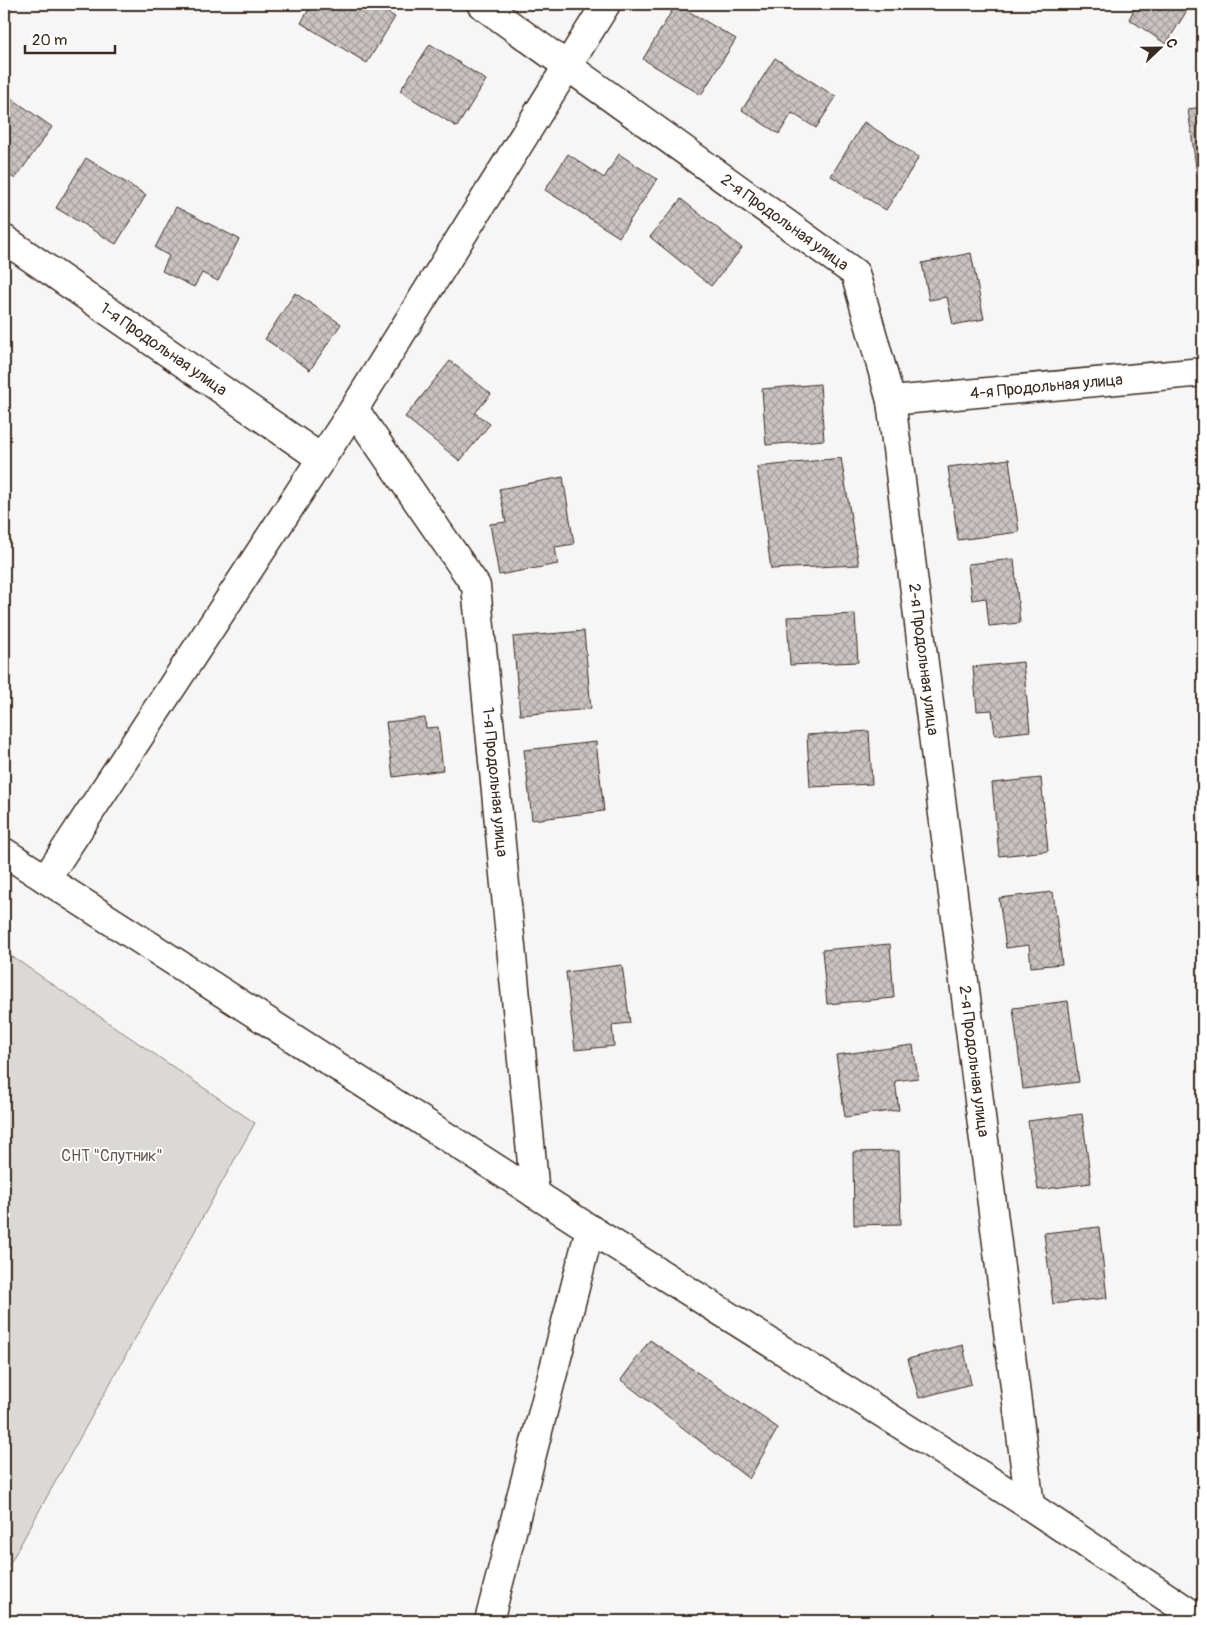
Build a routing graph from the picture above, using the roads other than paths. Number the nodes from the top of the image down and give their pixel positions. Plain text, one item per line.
1 (481, 4) edge
2 (606, 4) edge
3 (567, 64) junction
4 (4, 239) edge
5 (1203, 372) edge
6 (891, 401) junction
7 (354, 409) junction
8 (322, 459) junction
9 (4, 852) edge
10 (46, 879) junction
11 (535, 1194) junction
12 (590, 1229) junction
13 (1030, 1506) junction
14 (489, 1621) edge
15 (1202, 1621) edge

1 - 3 street, 2-я Продольная улица
2 - 3 street
3 - 6 street, 2-я Продольная улица
3 - 7 street
4 - 8 street, 1-я Продольная улица
5 - 6 street, 4-я Продольная улица
6 - 13 street, 2-я Продольная улица
7 - 8 street
7 - 11 street, 1-я Продольная улица
8 - 10 street
9 - 10 street
10 - 11 street
11 - 12 street
12 - 13 street
12 - 14 street
13 - 15 street

